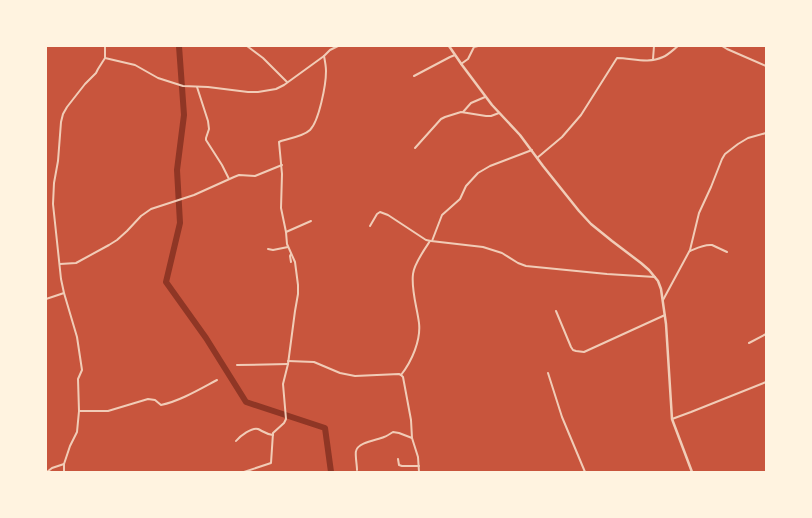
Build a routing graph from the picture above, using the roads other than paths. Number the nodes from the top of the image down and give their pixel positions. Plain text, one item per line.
1 (105, 46) edge
2 (247, 46) edge
3 (338, 46) edge
4 (449, 46) edge
5 (478, 46) edge
6 (654, 46) edge
7 (678, 46) edge
8 (722, 46) edge
9 (455, 55) junction
10 (324, 56) junction
11 (105, 58) junction
12 (653, 59) junction
13 (461, 64) junction
14 (766, 66) edge
15 (414, 76) dead end
16 (287, 82) junction
17 (197, 87) junction
18 (485, 97) junction
19 (463, 112) junction
20 (499, 113) junction
21 (766, 133) edge
22 (415, 148) dead end
23 (532, 150) junction
24 (537, 158) junction
25 (282, 165) junction
26 (229, 179) junction
27 (311, 221) dead end
28 (370, 226) dead end
29 (286, 232) junction
30 (431, 241) junction
31 (288, 247) junction
32 (268, 249) dead end
33 (689, 251) junction
34 (727, 252) dead end
35 (291, 254) junction
36 (291, 262) dead end
37 (60, 264) junction
38 (656, 277) junction
39 (64, 293) junction
40 (46, 299) edge
41 (663, 300) junction
42 (556, 311) dead end
43 (664, 315) junction
44 (766, 334) edge
45 (749, 343) dead end
46 (288, 361) junction
47 (288, 364) junction
48 (237, 365) dead end
49 (548, 373) dead end
50 (401, 375) junction
51 (217, 380) dead end
52 (766, 382) edge
53 (79, 411) junction
54 (672, 420) junction
55 (273, 435) junction
56 (412, 438) junction
57 (236, 441) dead end
58 (398, 459) dead end
59 (64, 464) junction
60 (418, 466) junction
61 (357, 470) dead end
62 (47, 472) edge
63 (64, 472) edge
64 (244, 472) edge
65 (419, 472) edge
66 (586, 472) edge
67 (692, 472) edge

1 - 11 street
2 - 16 street
3 - 10 street
4 - 9 street
5 - 13 street
6 - 12 street
7 - 12 street
8 - 14 street
9 - 13 street
9 - 15 street
10 - 16 street
10 - 25 street
11 - 17 street
11 - 37 street
12 - 24 street
13 - 18 street
16 - 17 street
17 - 26 street
18 - 19 street
18 - 20 street
19 - 20 street
19 - 22 street
20 - 23 street
21 - 33 street
23 - 24 street
23 - 30 street
24 - 38 street
25 - 26 street
25 - 29 street
26 - 37 street
27 - 29 street
28 - 30 street
29 - 31 street
30 - 38 street
30 - 50 street
31 - 32 street
31 - 35 street
33 - 34 street
33 - 41 street
35 - 36 street
35 - 46 street
37 - 39 street
38 - 41 street
39 - 40 street
39 - 53 street
41 - 43 street
42 - 43 street
43 - 54 street
44 - 45 street
46 - 47 street
46 - 50 street
47 - 48 street
47 - 55 street
49 - 66 street
50 - 56 street
51 - 53 street
52 - 54 street
53 - 59 street
54 - 67 street
55 - 57 street
55 - 64 street
56 - 60 street
56 - 61 street
58 - 60 street
59 - 62 street
59 - 63 street
60 - 65 street

